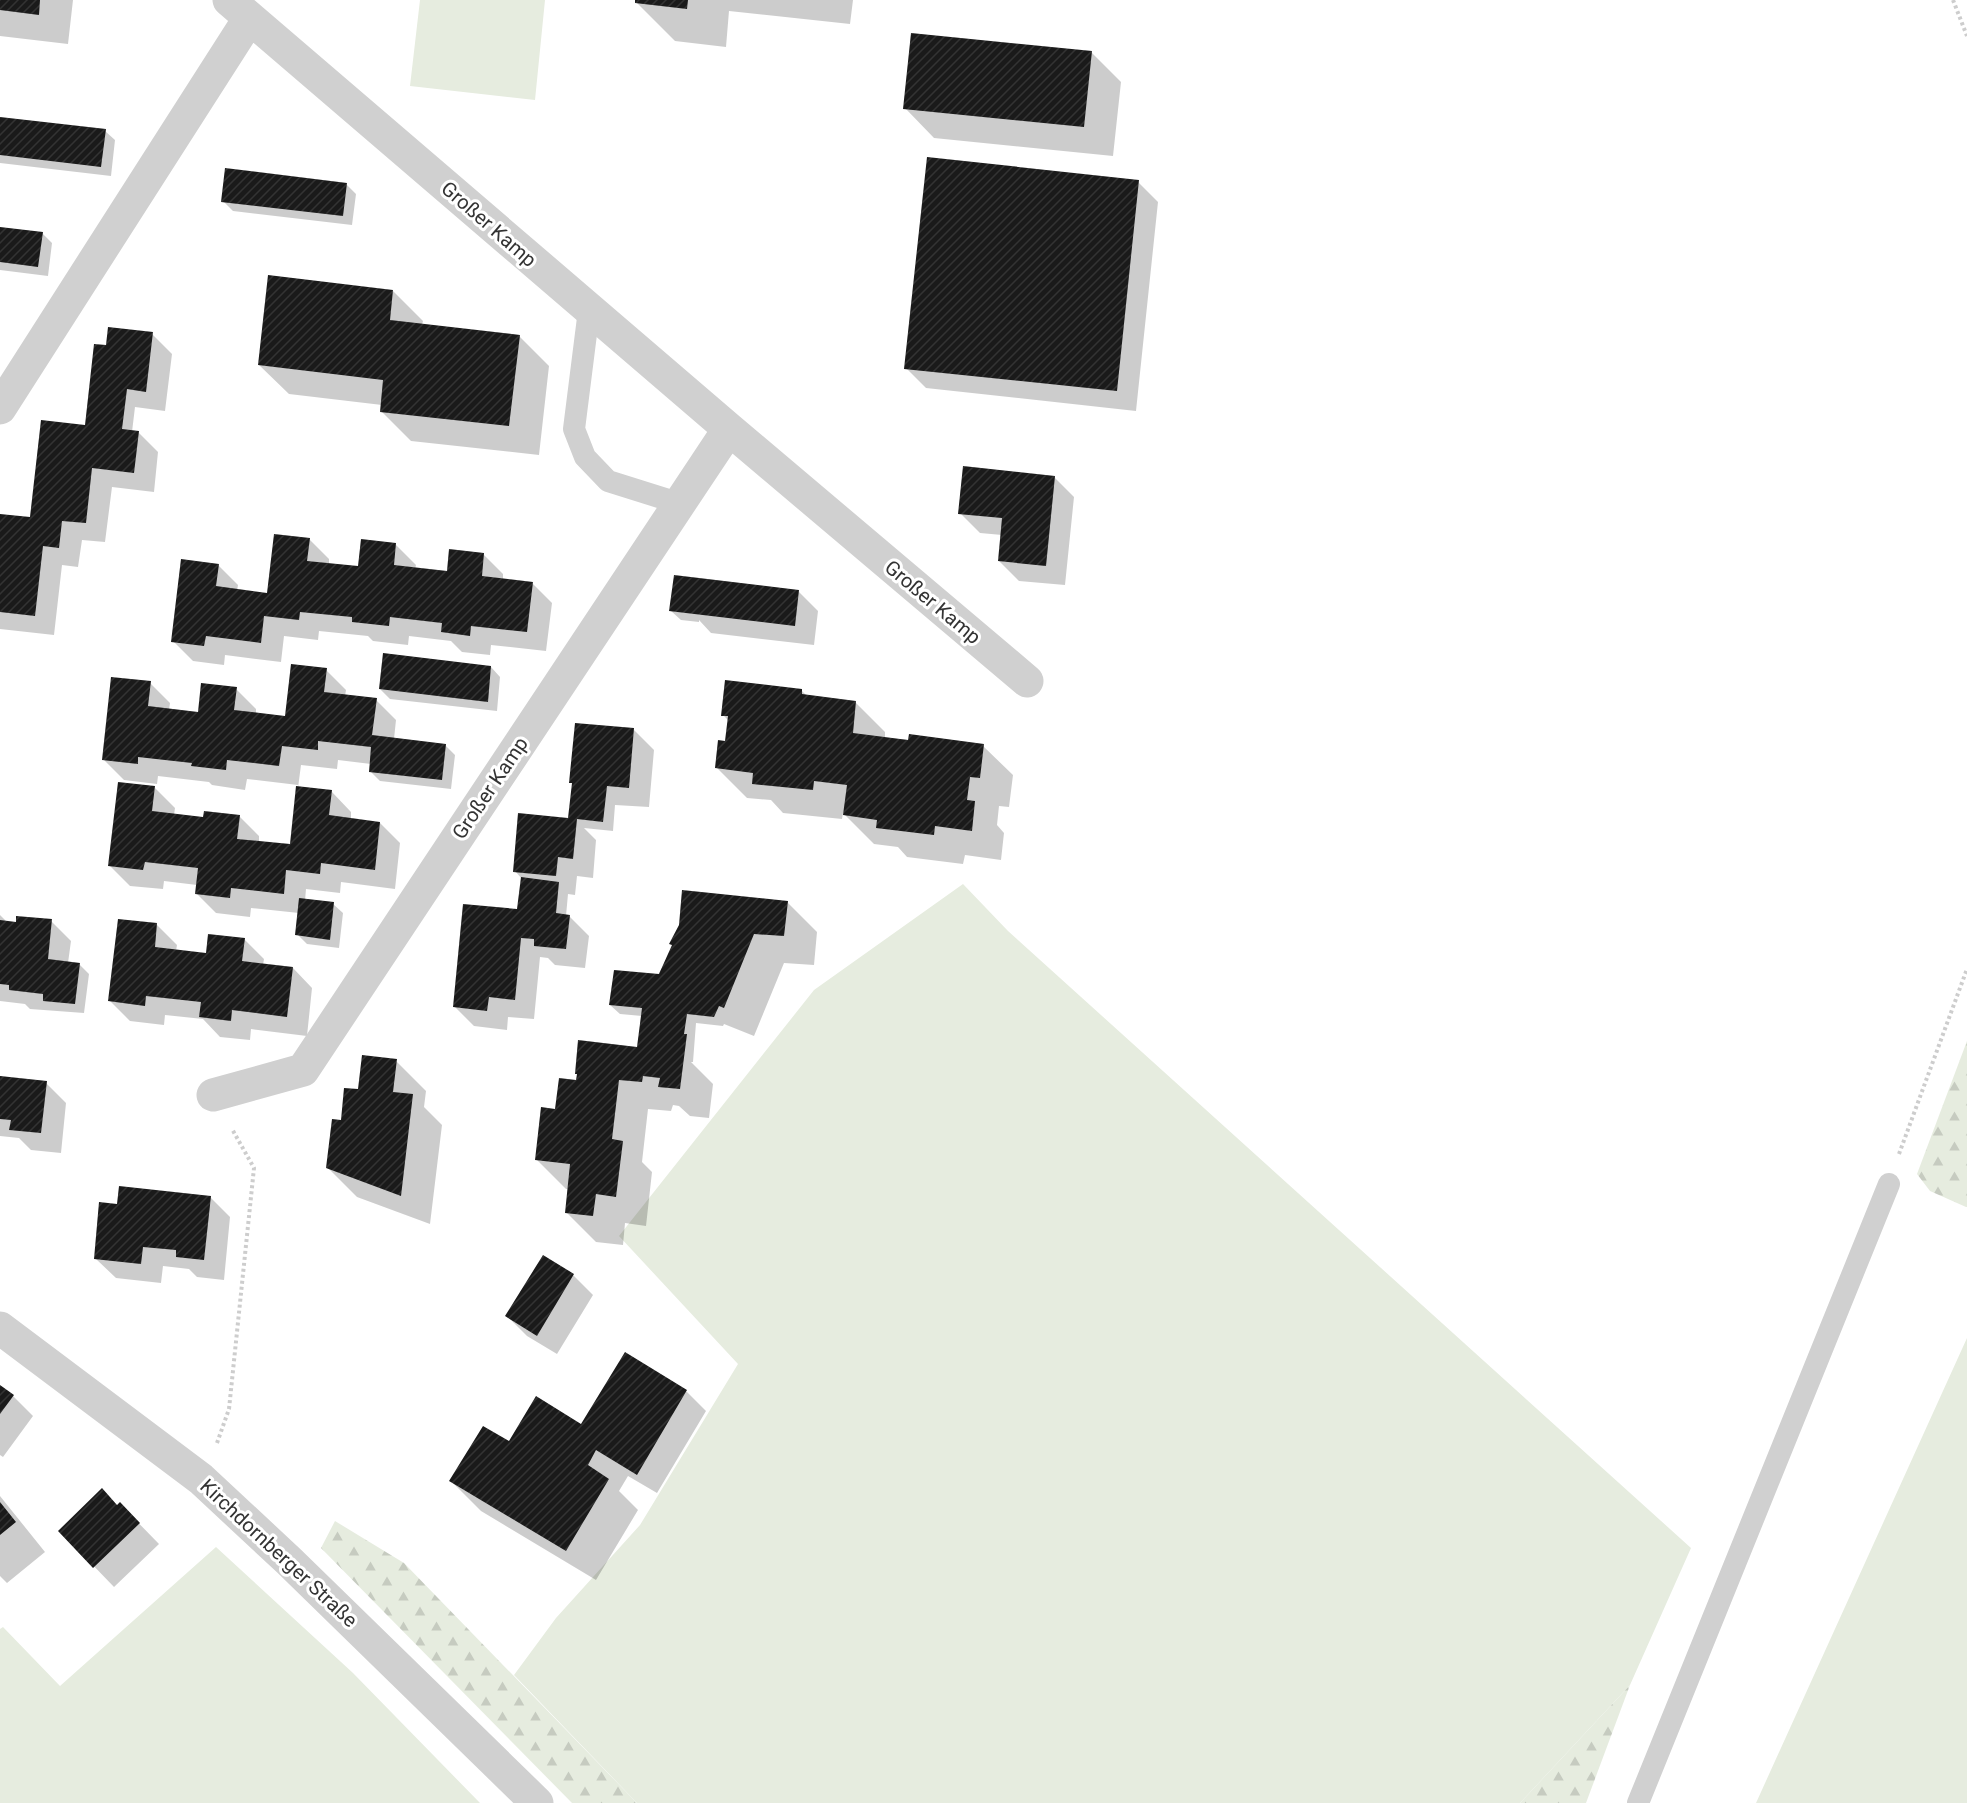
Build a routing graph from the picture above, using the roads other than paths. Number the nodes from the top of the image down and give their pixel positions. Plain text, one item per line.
1 (239, 9) edge
2 (589, 310) junction
3 (0, 408) edge
4 (729, 429) junction
5 (678, 503) junction
6 (1027, 681) dead end
7 (213, 1095) road end
8 (1888, 1184) road end
9 (0, 1328) edge
10 (537, 1803) edge
11 (1638, 1803) edge

1 - 2 street, Großer Kamp
1 - 3 street, Großer Kamp
2 - 4 street, Großer Kamp
2 - 5 lane
4 - 5 street, Großer Kamp
4 - 6 street, Großer Kamp
5 - 7 street, Großer Kamp
8 - 11 lane
9 - 10 street, Kirchdornberger Straße

